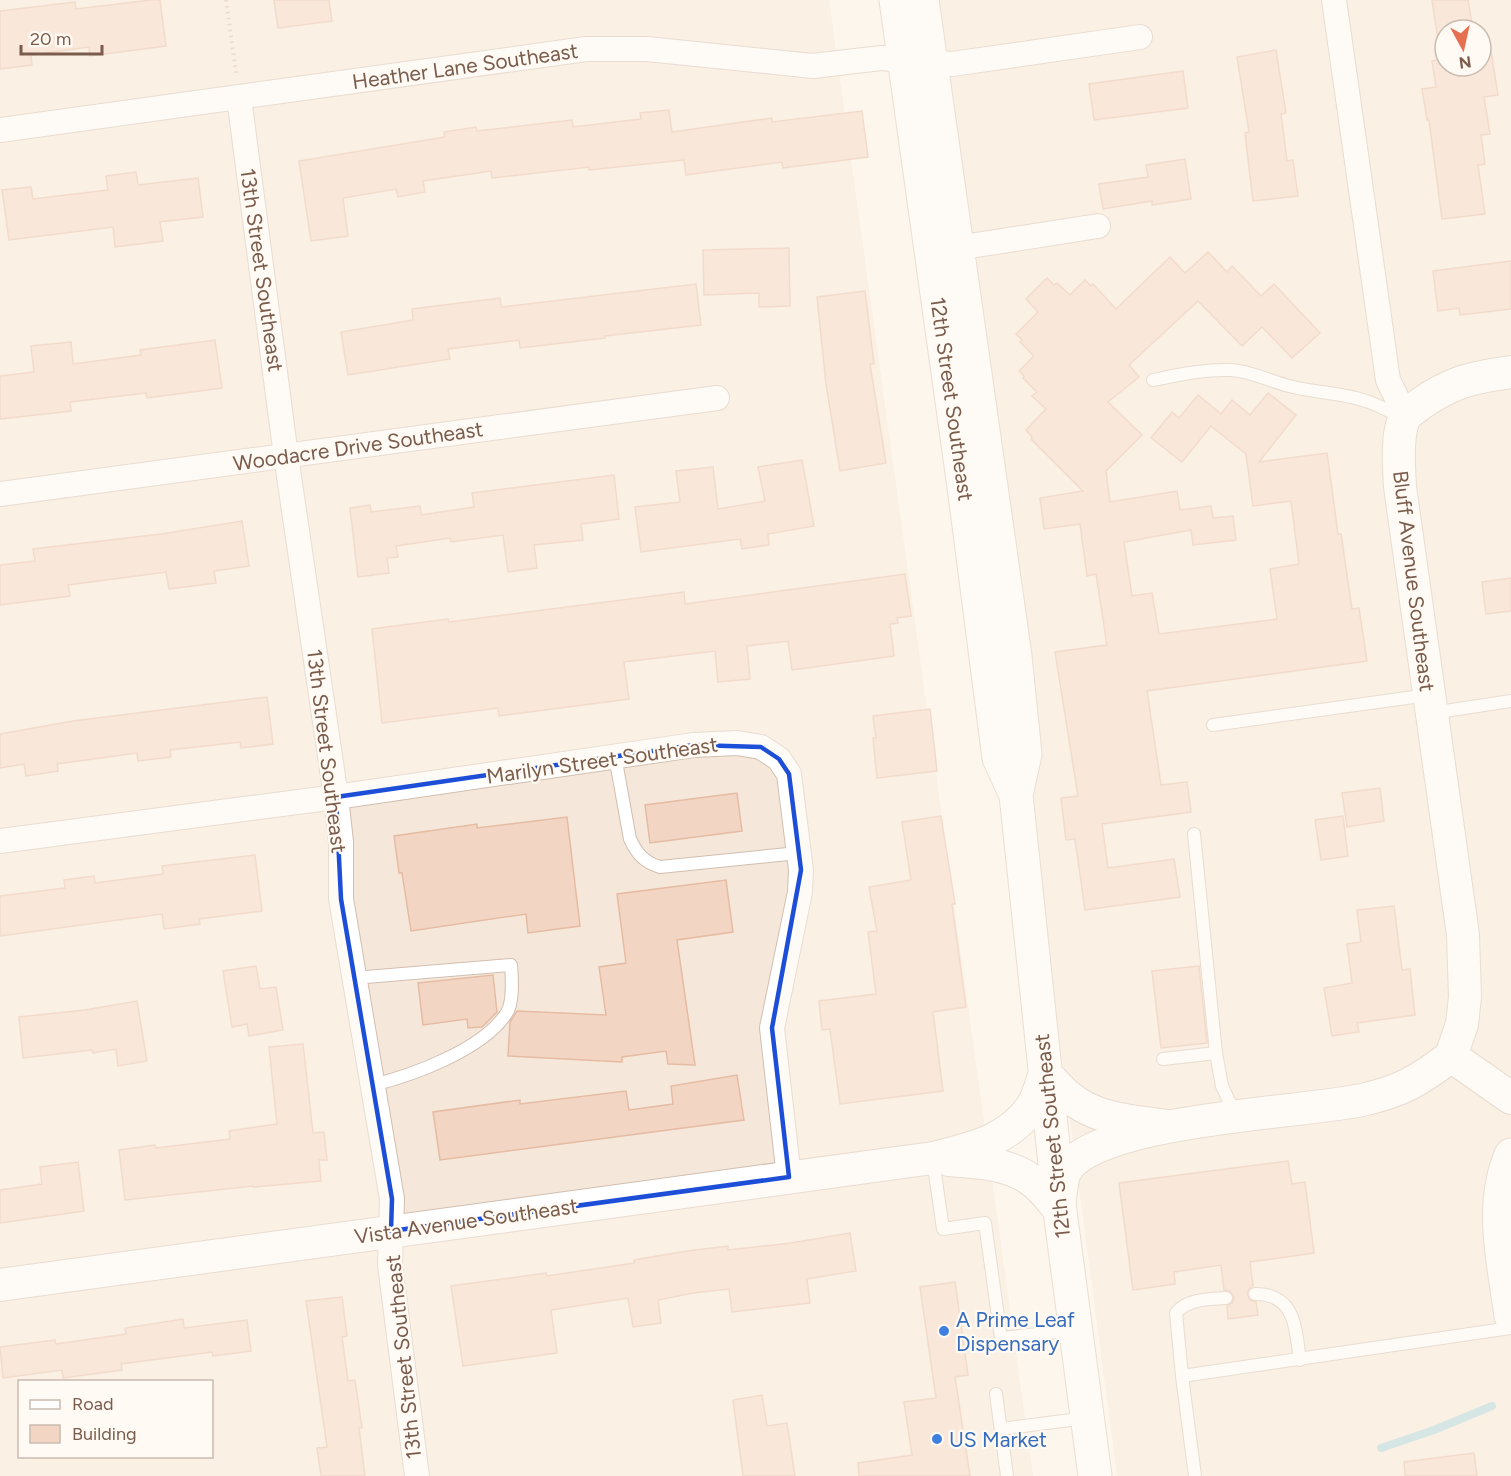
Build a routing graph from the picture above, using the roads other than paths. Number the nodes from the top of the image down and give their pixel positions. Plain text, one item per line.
1 (896, 0) edge
2 (922, 0) edge
3 (1334, 0) edge
4 (1140, 37) dead end
5 (918, 62) junction
6 (239, 98) junction
7 (0, 130) edge
8 (1098, 226) dead end
9 (957, 248) junction
10 (1511, 372) edge
11 (1153, 380) dead end
12 (717, 398) dead end
13 (1406, 417) junction
14 (286, 456) junction
15 (0, 494) edge
16 (1511, 701) edge
17 (1430, 704) junction
18 (1213, 724) dead end
19 (615, 756) junction
20 (1016, 795) junction
21 (336, 797) junction
22 (1194, 834) dead end
23 (0, 841) edge
24 (798, 854) junction
25 (354, 978) junction
26 (1216, 1053) junction
27 (1451, 1056) junction
28 (1163, 1059) dead end
29 (1045, 1073) junction
30 (373, 1085) junction
31 (1511, 1098) edge
32 (1236, 1117) junction
33 (1167, 1126) junction
34 (1511, 1155) edge
35 (933, 1158) junction
36 (789, 1177) junction
37 (1060, 1205) junction
38 (391, 1231) junction
39 (0, 1284) edge
40 (1255, 1294) dead end
41 (1226, 1298) dead end
42 (1511, 1316) edge
43 (1511, 1328) edge
44 (1076, 1330) junction
45 (1300, 1360) junction
46 (1182, 1376) junction
47 (996, 1394) dead end
48 (1087, 1418) junction
49 (1001, 1429) junction
50 (417, 1476) edge
51 (1007, 1476) edge
52 (1095, 1476) edge
53 (1195, 1476) edge

1 - 5 main road, 12th Street Southeast
2 - 5 main road, 12th Street Southeast
3 - 13 street
4 - 5 street, Heather Lane Southeast
5 - 6 street, Heather Lane Southeast
5 - 9 main road, 12th Street Southeast
5 - 20 main road, 12th Street Southeast
6 - 7 street, Heather Lane Southeast
6 - 14 street, 13th Street Southeast
8 - 9 street
9 - 20 main road, 12th Street Southeast
10 - 13 street
11 - 13 lane
12 - 14 street, Woodacre Drive Southeast
13 - 17 street, Bluff Avenue Southeast
14 - 15 street, Woodacre Drive Southeast
14 - 21 street, 13th Street Southeast
16 - 17 lane
17 - 18 lane
17 - 27 street, Bluff Avenue Southeast
19 - 21 street, Marilyn Street Southeast
19 - 24 lane
19 - 24 street, Marilyn Street Southeast
20 - 29 main road, 12th Street Southeast
21 - 23 street, Marilyn Street Southeast
21 - 25 street, 13th Street Southeast
22 - 26 lane
24 - 36 street, Marilyn Street Southeast
25 - 30 street, 13th Street Southeast
25 - 30 lane
26 - 28 lane
26 - 32 lane
27 - 31 street
27 - 32 street
29 - 33 street
29 - 35 street
29 - 37 main road, 12th Street Southeast
30 - 38 street, 13th Street Southeast
32 - 33 street
33 - 37 street
34 - 42 main road
35 - 36 street, Vista Avenue Southeast
35 - 37 street
35 - 44 lane
36 - 38 street, Vista Avenue Southeast
37 - 44 main road, 12th Street Southeast
38 - 39 street, Vista Avenue Southeast
38 - 50 street, 13th Street Southeast
40 - 45 lane
41 - 46 lane
43 - 45 lane
44 - 48 main road, 12th Street Southeast
45 - 46 lane
46 - 53 lane
47 - 49 lane
48 - 49 lane
48 - 52 main road, 12th Street Southeast
49 - 51 lane

